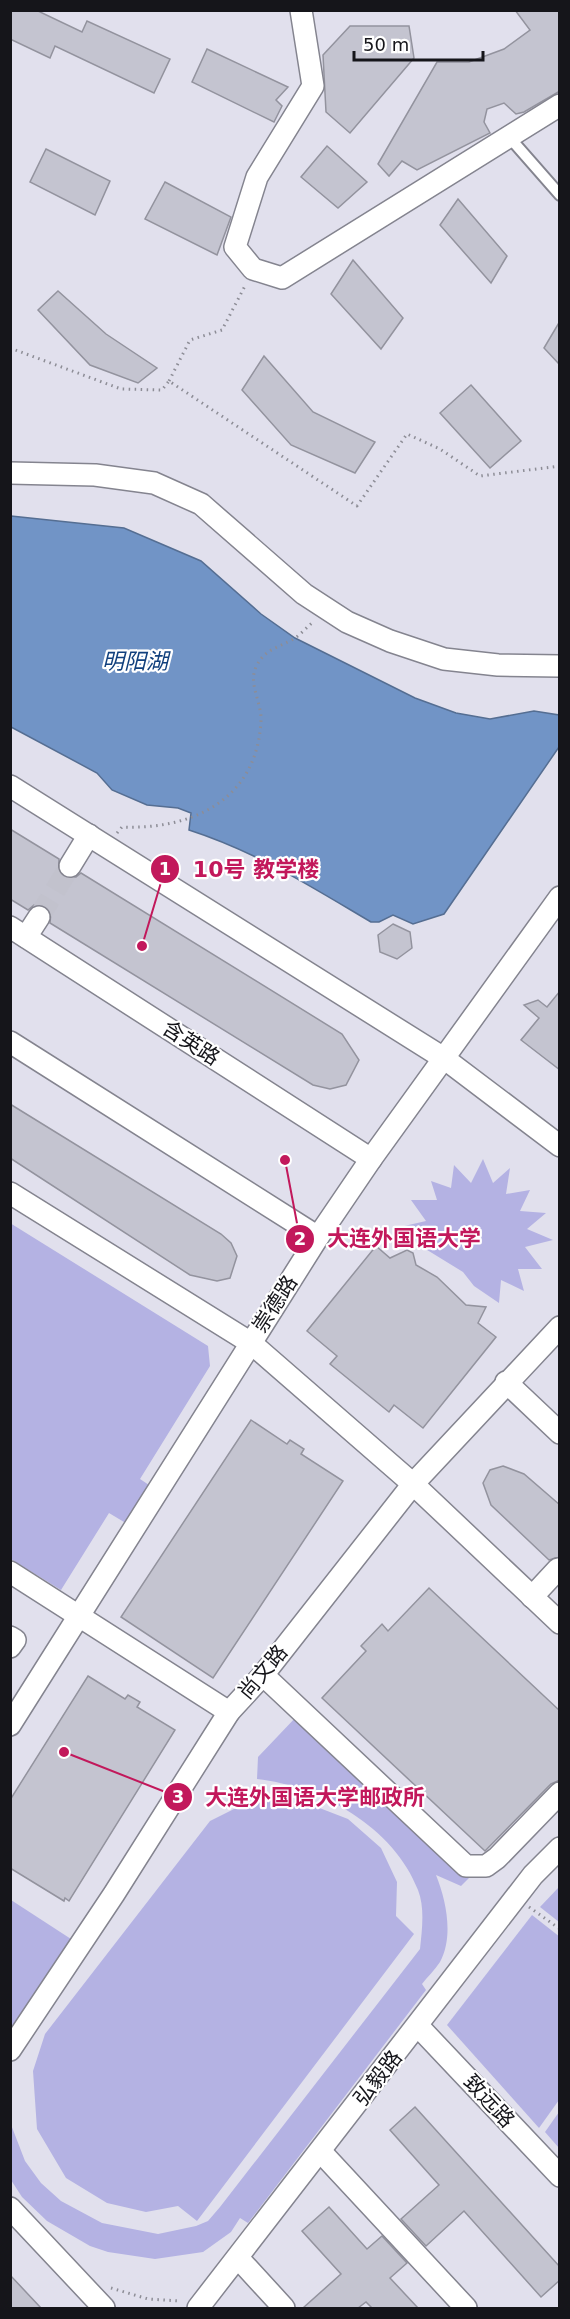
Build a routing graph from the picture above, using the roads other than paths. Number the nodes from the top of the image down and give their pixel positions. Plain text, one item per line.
1 (301, 10) edge
2 (560, 105) edge
3 (510, 138) junction
4 (560, 195) edge
5 (10, 473) edge
6 (560, 666) edge
7 (10, 786) edge
8 (98, 841) junction
9 (70, 866) tunnel mouth
10 (560, 897) edge
11 (39, 917) tunnel mouth
12 (19, 932) edge
13 (10, 1042) edge
14 (445, 1059) junction
15 (560, 1146) edge
16 (371, 1159) junction
17 (10, 1193) edge
18 (318, 1237) junction
19 (560, 1327) edge
20 (251, 1342) junction
21 (506, 1382) junction
22 (560, 1433) edge
23 (413, 1484) junction
24 (558, 1569) edge
25 (10, 1572) edge
26 (532, 1597) junction
27 (81, 1616) junction
28 (560, 1623) edge
29 (10, 1637) edge
30 (10, 1647) edge
31 (263, 1675) junction
32 (230, 1712) junction
33 (10, 1725) edge
34 (560, 1793) edge
35 (560, 1848) edge
36 (418, 2026) junction
37 (10, 2050) edge
38 (321, 2152) junction
39 (560, 2176) edge
40 (10, 2208) edge
41 (239, 2259) junction
42 (201, 2305) edge
43 (104, 2308) edge
44 (285, 2308) edge
45 (466, 2308) edge

1 - 3 street
2 - 3 street
3 - 4 lane
5 - 6 street
7 - 8 street
8 - 9 street
8 - 14 street
10 - 14 street, 崇德路
11 - 12 street
12 - 16 street, 含英路
13 - 18 street
14 - 15 street
14 - 16 street, 崇德路
16 - 18 street, 崇德路
17 - 20 street
18 - 20 street, 崇德路
19 - 21 street, 尚文路
20 - 23 street
20 - 27 street, 崇德路
21 - 22 street
21 - 23 street, 尚文路
23 - 26 street
23 - 31 street, 尚文路
24 - 26 street
25 - 27 street
26 - 28 street
27 - 32 street
27 - 33 street, 崇德路
29 - 30 street
31 - 32 street, 尚文路
31 - 34 street
32 - 37 street, 尚文路
35 - 36 street, 弘毅路
36 - 38 street, 弘毅路
36 - 39 street, 致远路
38 - 41 street, 弘毅路
38 - 45 street
40 - 43 street
41 - 42 street, 弘毅路
41 - 44 street

